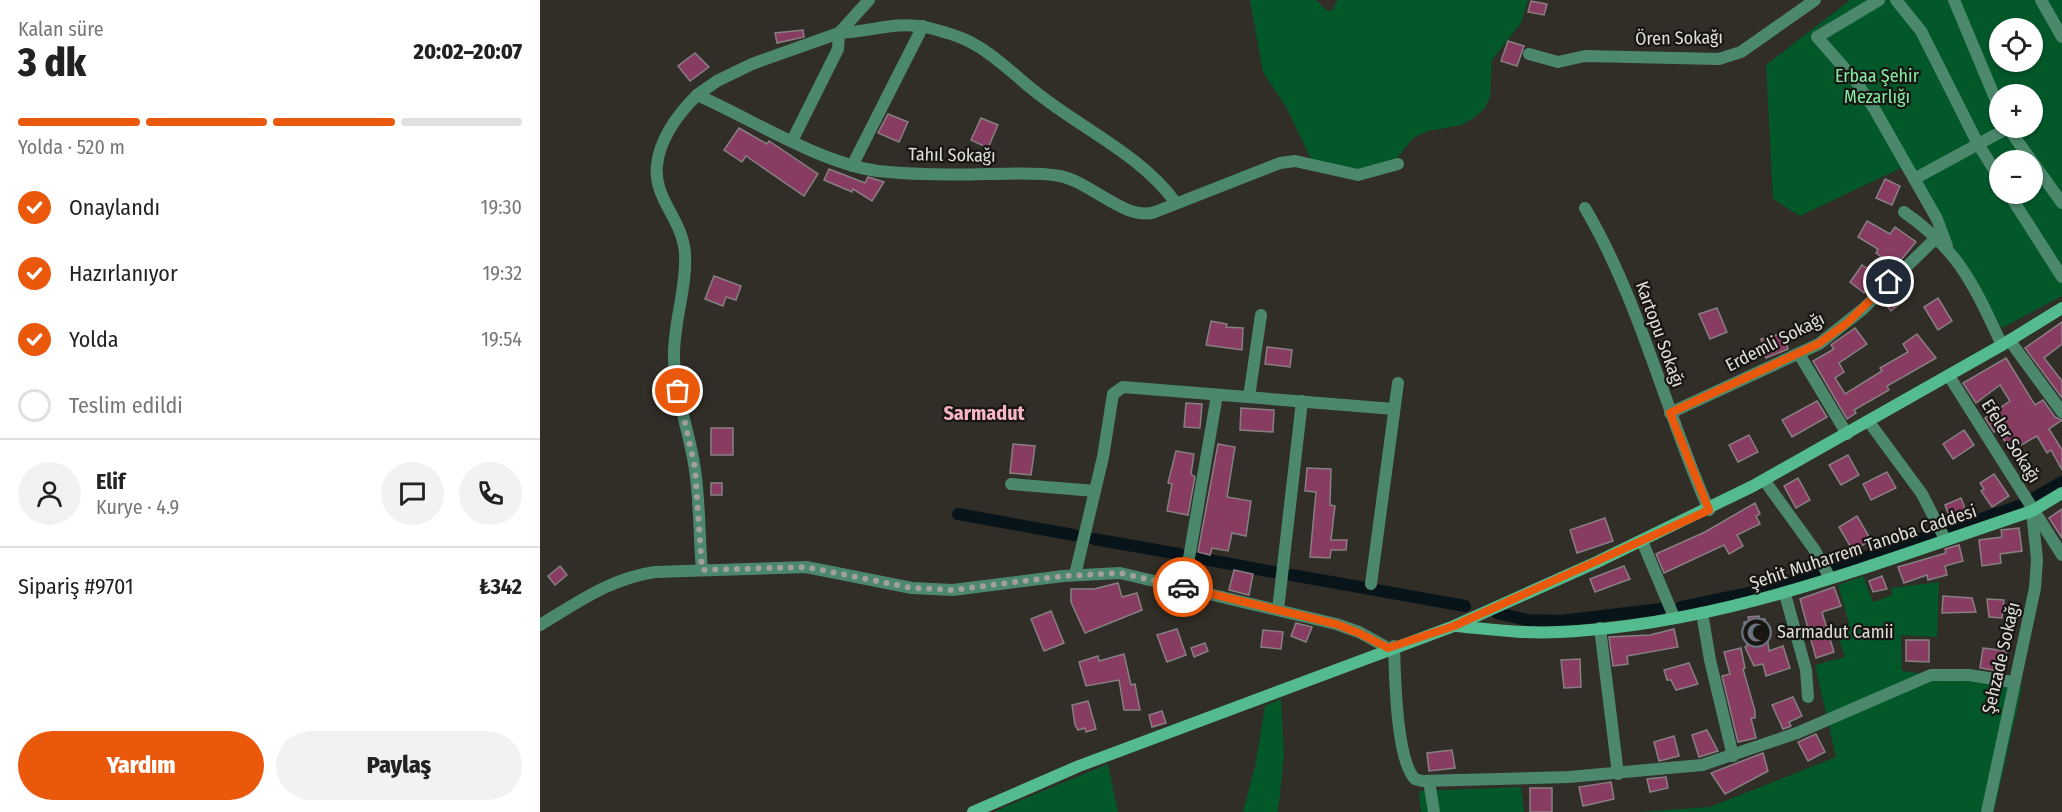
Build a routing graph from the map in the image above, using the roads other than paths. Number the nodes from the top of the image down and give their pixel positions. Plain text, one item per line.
1 (868, 0) edge
2 (1815, 0) edge
3 (1879, 0) edge
4 (1896, 0) edge
5 (1954, 0) edge
6 (2041, 0) edge
7 (923, 27) junction
8 (839, 33) junction
9 (2062, 37) edge
10 (1529, 54) dead end
11 (1989, 84) edge
12 (697, 95) junction
13 (1989, 138) edge
14 (2015, 138) edge
15 (792, 141) junction
16 (1978, 144) junction
17 (1989, 162) edge
18 (1398, 164) dead end
19 (852, 166) junction
20 (1914, 179) junction
21 (1176, 203) junction
22 (2062, 203) edge
23 (2015, 204) edge
24 (1586, 207) dead end
25 (1904, 212) dead end
26 (1937, 237) junction
27 (1947, 246) junction
28 (2062, 278) edge
29 (2062, 308) edge
30 (1261, 315) dead end
31 (2006, 343) junction
32 (1798, 354) junction
33 (1949, 376) junction
34 (1398, 383) dead end
35 (1217, 395) junction
36 (1249, 397) junction
37 (1302, 402) junction
38 (1394, 409) junction
39 (2062, 412) edge
40 (1670, 413) junction
41 (1869, 422) junction
42 (1847, 434) junction
43 (1764, 480) junction
44 (1011, 484) dead end
45 (1095, 491) junction
46 (2062, 493) edge
47 (1709, 510) junction
48 (2032, 511) junction
49 (1945, 539) junction
50 (1642, 541) junction
51 (2062, 555) edge
52 (702, 570) junction
53 (1074, 574) junction
54 (1830, 578) junction
55 (1371, 584) dead end
56 (1184, 588) junction
57 (1785, 594) junction
58 (1278, 610) junction
59 (1702, 613) junction
60 (1674, 617) junction
61 (540, 625) edge
62 (1454, 626) junction
63 (1600, 628) junction
64 (1391, 647) junction
65 (2013, 682) junction
66 (1808, 697) dead end
67 (1733, 756) junction
68 (1618, 774) junction
69 (1429, 781) junction
70 (973, 812) edge
71 (1434, 812) edge
72 (1987, 812) edge

1 - 8 street
2 - 10 street, Ören Sokağı
3 - 20 street
4 - 16 street
5 - 11 street
6 - 9 street
7 - 8 street
7 - 19 street
7 - 21 street
8 - 12 street
8 - 15 street
12 - 15 street, Tahıl Sokağı
12 - 52 street
13 - 16 street
14 - 22 street
15 - 19 street, Tahıl Sokağı
16 - 17 street
16 - 20 street
18 - 21 street, Tahıl Sokağı
19 - 21 street, Tahıl Sokağı
20 - 27 street
23 - 28 street
24 - 40 street, Kartopu Sokağı
25 - 26 street
26 - 27 street
26 - 32 street, Erdemli Sokağı
27 - 31 street
29 - 31 main road
30 - 36 street
31 - 33 main road
31 - 39 street
32 - 40 street, Erdemli Sokağı
32 - 42 street
33 - 41 main road
33 - 48 street, Efeler Sokağı
34 - 38 street
35 - 36 street
35 - 45 street
35 - 56 street
36 - 37 street
37 - 38 street
37 - 58 street
38 - 55 street
40 - 47 street, Kartopu Sokağı
41 - 42 main road
41 - 49 street
42 - 43 main road
43 - 47 main road
43 - 54 street
44 - 45 street
45 - 53 street
46 - 48 main road, Şehit Muharrem Tanoba Caddesi
47 - 50 main road
48 - 49 main road, Şehit Muharrem Tanoba Caddesi
48 - 51 street, Efeler Sokağı
48 - 65 street, Şehzade Sokağı
49 - 54 main road, Şehit Muharrem Tanoba Caddesi
50 - 60 street
50 - 62 main road
52 - 53 street
52 - 61 street
53 - 56 street
54 - 57 main road, Şehit Muharrem Tanoba Caddesi
56 - 58 street
57 - 59 main road, Şehit Muharrem Tanoba Caddesi
57 - 66 street
58 - 64 street
59 - 60 main road, Şehit Muharrem Tanoba Caddesi
59 - 67 street
60 - 63 main road, Şehit Muharrem Tanoba Caddesi
62 - 63 main road, Şehit Muharrem Tanoba Caddesi
62 - 64 main road
63 - 68 street
64 - 69 street
64 - 70 main road
65 - 67 street
65 - 72 street, Şehzade Sokağı
67 - 68 street
68 - 69 street
69 - 71 street

